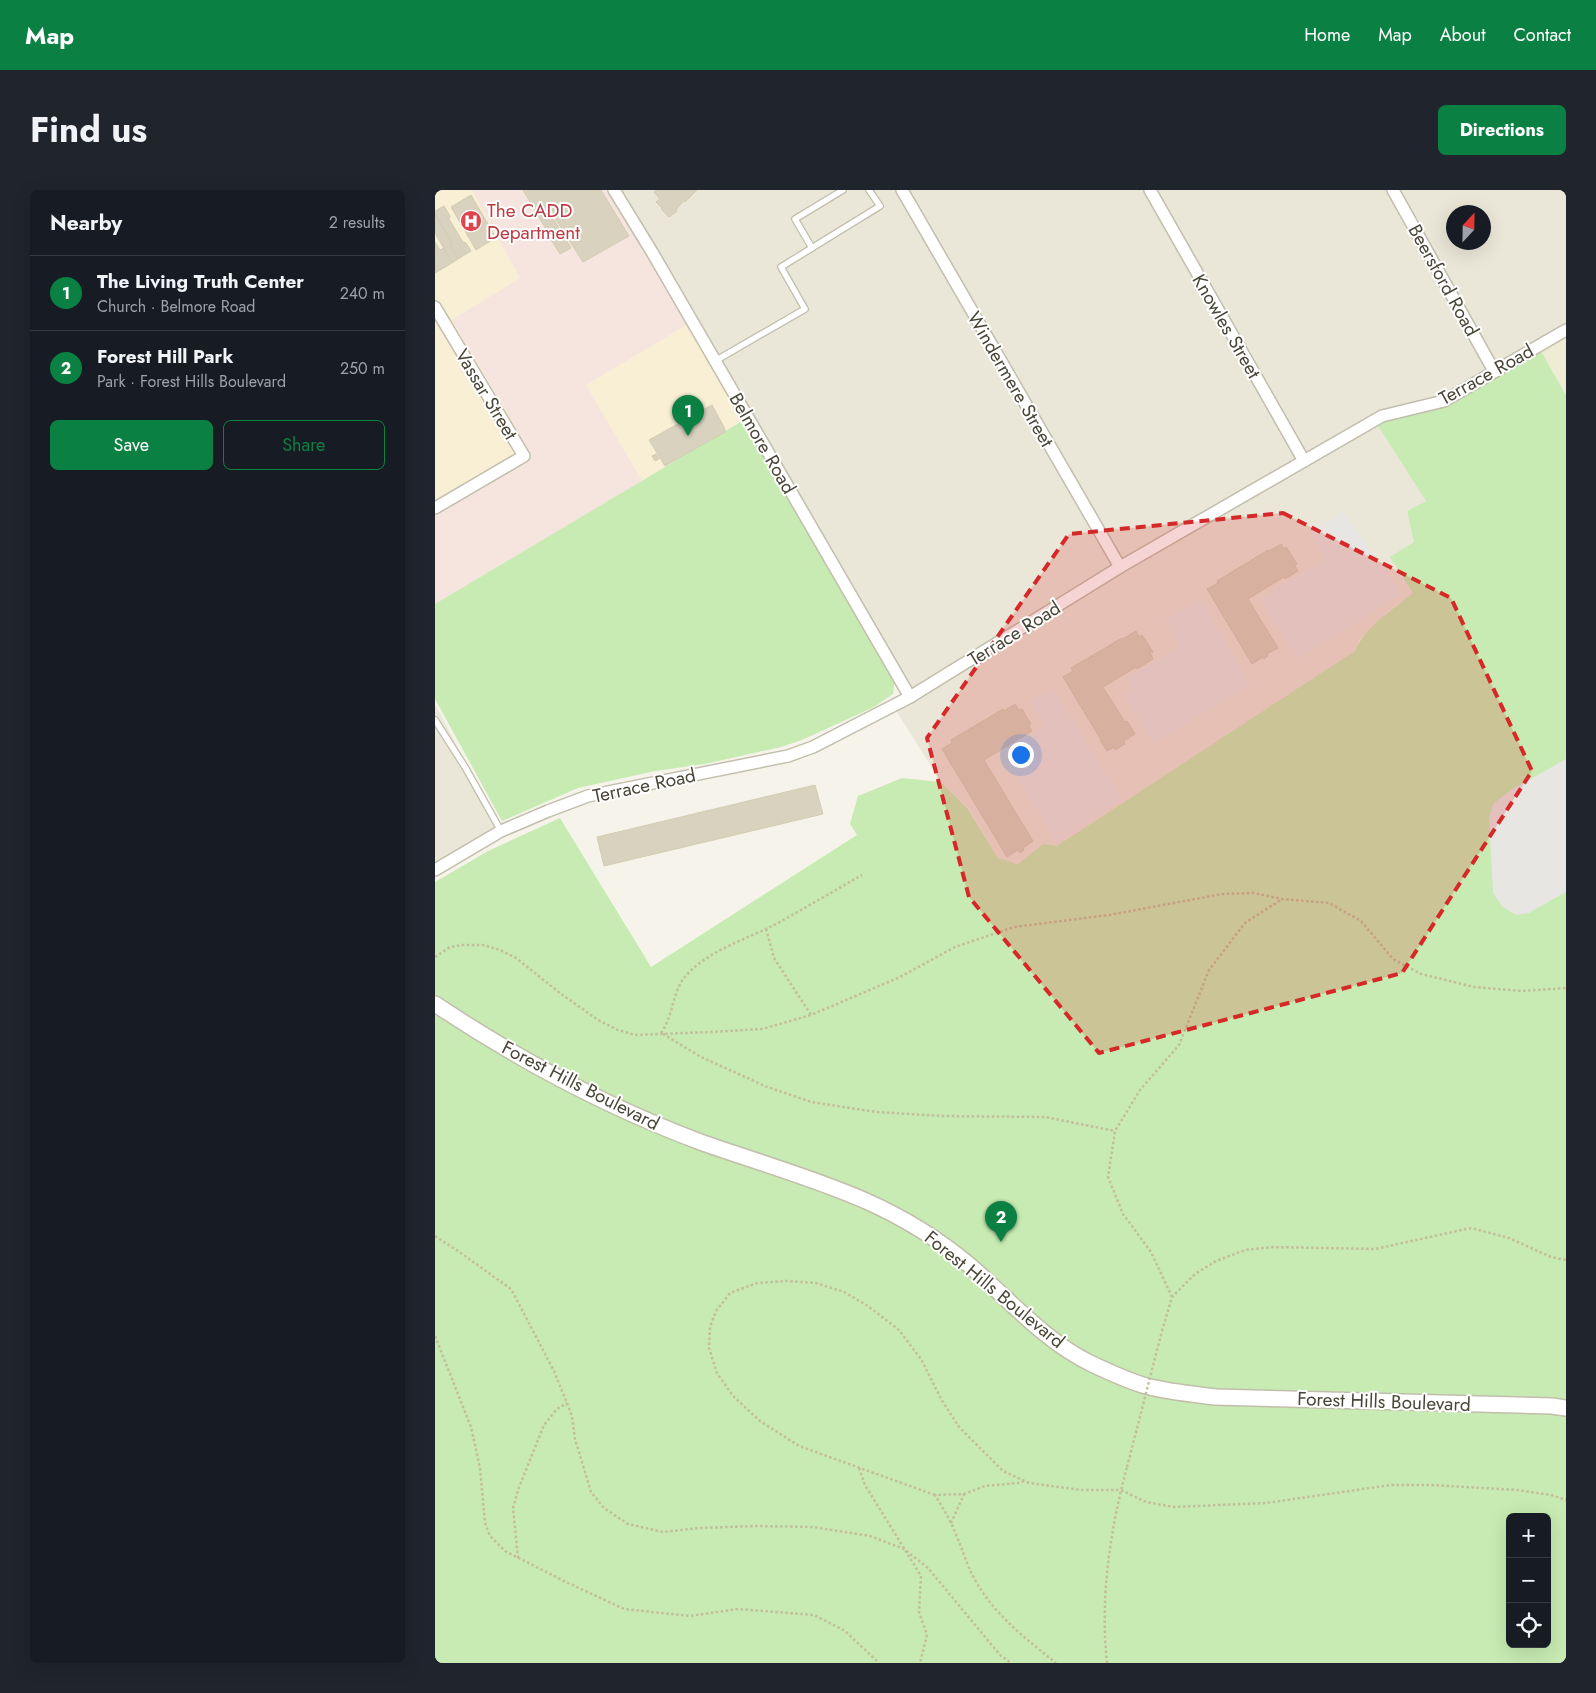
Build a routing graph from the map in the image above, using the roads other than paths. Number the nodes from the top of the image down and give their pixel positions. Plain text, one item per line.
1 (614, 190) edge
2 (843, 190) edge
3 (869, 190) edge
4 (902, 190) edge
5 (1150, 190) edge
6 (1393, 190) edge
7 (812, 248) junction
8 (435, 307) edge
9 (1566, 330) edge
10 (715, 361) junction
11 (1494, 371) junction
12 (1304, 461) junction
13 (435, 508) edge
14 (1120, 567) junction
15 (910, 697) junction
16 (435, 720) edge
17 (501, 831) junction
18 (435, 870) edge
19 (435, 1004) edge
20 (1566, 1408) edge

1 - 10 street, Belmore Road
2 - 7 lane
3 - 7 lane
4 - 14 street, Windermere Street
5 - 12 street, Knowles Street
6 - 11 street, Beersford Road
7 - 10 lane
8 - 13 street, Vassar Street
9 - 11 street, Terrace Road
10 - 15 street, Belmore Road
11 - 12 street, Terrace Road
12 - 14 street, Terrace Road
14 - 15 street, Terrace Road
15 - 17 street, Terrace Road
16 - 17 lane
17 - 18 street, Terrace Road
19 - 20 street, Forest Hills Boulevard

